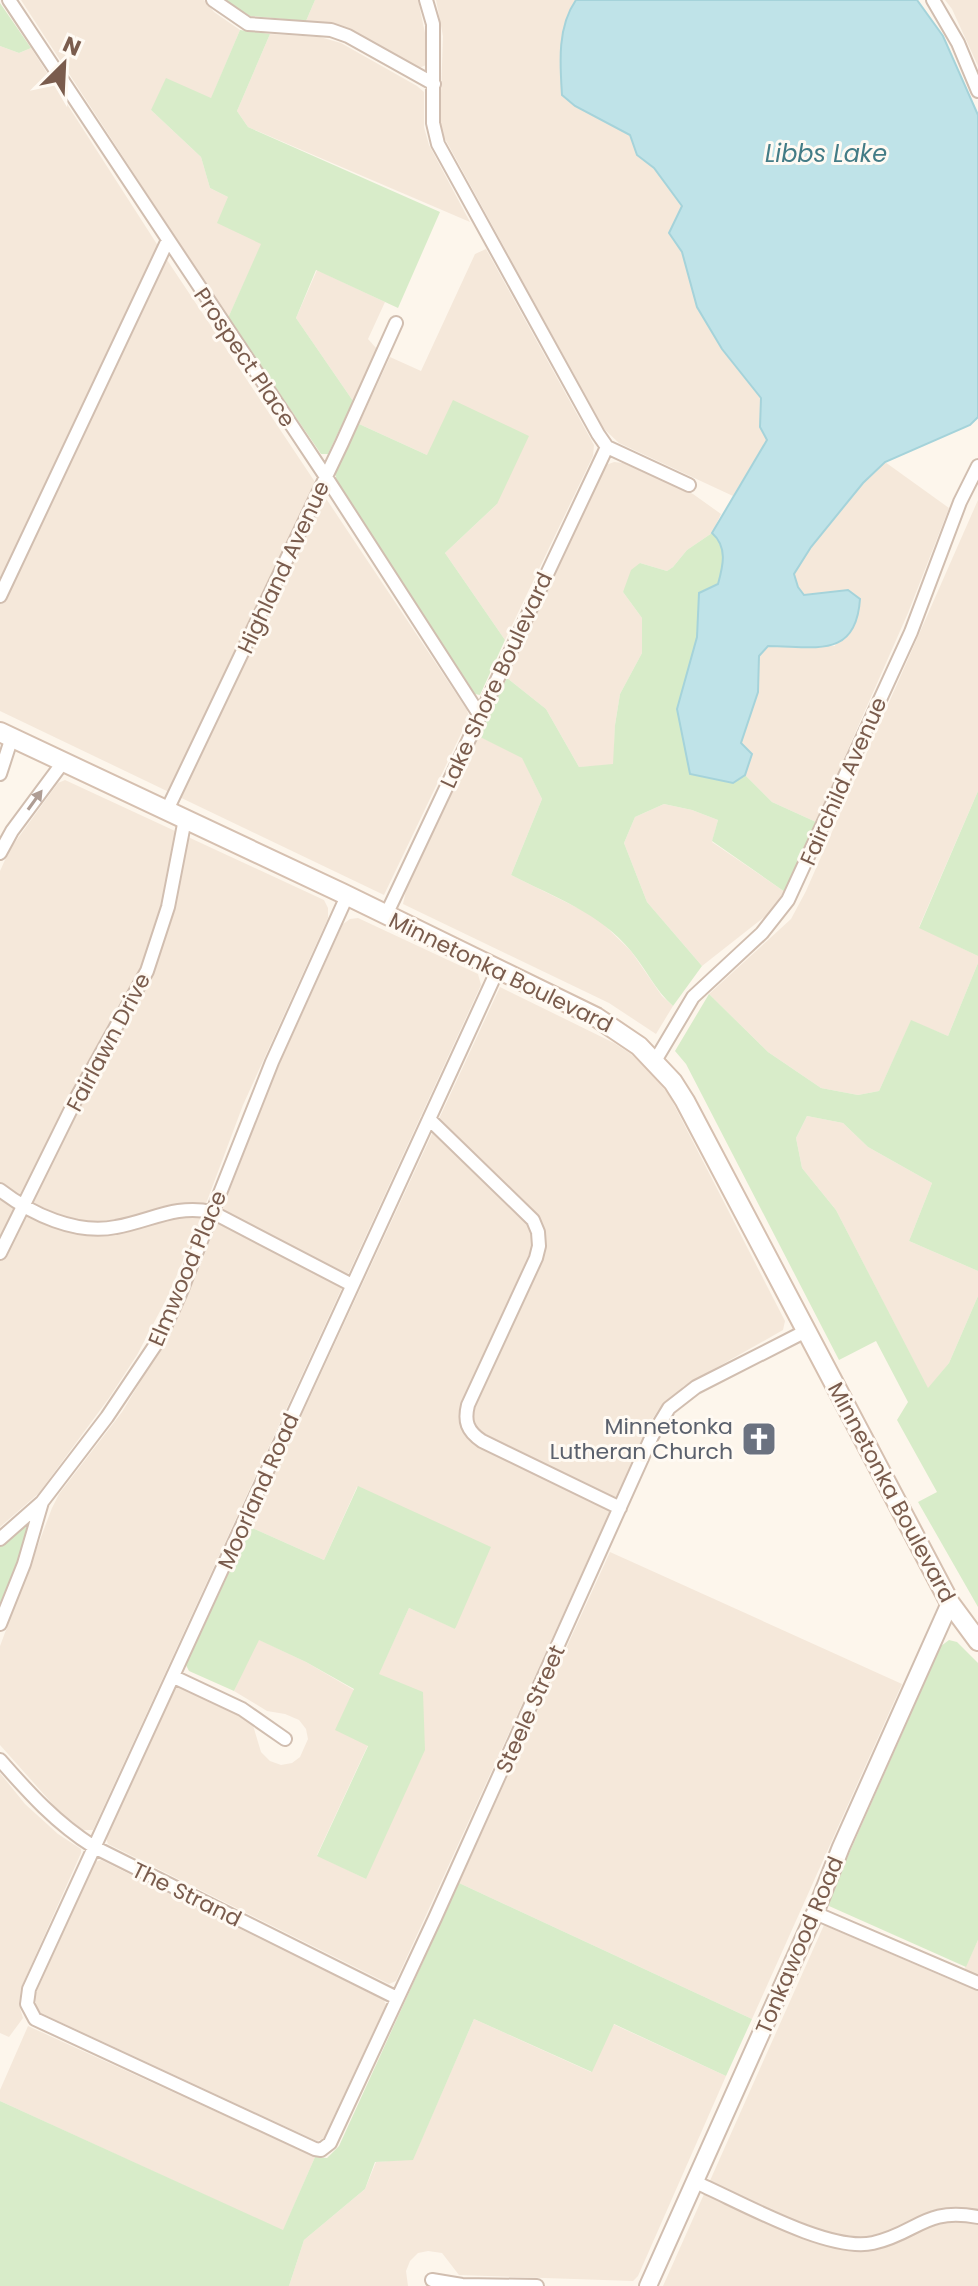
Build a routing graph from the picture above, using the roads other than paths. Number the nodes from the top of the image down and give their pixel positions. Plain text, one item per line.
1 (9, 0) edge
2 (213, 0) edge
3 (426, 0) edge
4 (933, 0) edge
5 (434, 84) junction
6 (978, 91) edge
7 (167, 242) junction
8 (396, 323) dead end
9 (607, 447) junction
10 (978, 466) edge
11 (326, 477) junction
12 (689, 485) dead end
13 (0, 596) edge
14 (479, 714) junction
15 (6, 735) edge
16 (64, 761) junction
17 (0, 774) edge
18 (167, 810) junction
19 (185, 819) junction
20 (0, 853) edge
21 (347, 896) junction
22 (386, 915) junction
23 (498, 969) junction
24 (655, 1061) junction
25 (429, 1119) junction
26 (0, 1190) edge
27 (25, 1206) junction
28 (212, 1212) junction
29 (0, 1253) edge
30 (352, 1285) junction
31 (806, 1331) junction
32 (42, 1502) junction
33 (620, 1508) junction
34 (0, 1539) edge
35 (950, 1603) junction
36 (0, 1624) edge
37 (978, 1641) edge
38 (174, 1677) junction
39 (285, 1739) dead end
40 (0, 1760) edge
41 (94, 1847) junction
42 (815, 1913) junction
43 (978, 1983) edge
44 (397, 1998) junction
45 (321, 2150) joint
46 (695, 2182) junction
47 (978, 2217) edge
48 (432, 2280) dead end
49 (537, 2286) edge
50 (648, 2286) edge

1 - 7 street, Prospect Place
2 - 5 street
3 - 5 street
4 - 6 street
5 - 9 street
7 - 11 street, Prospect Place
7 - 13 street
8 - 11 street, Highland Avenue
9 - 12 street
9 - 14 street, Lake Shore Boulevard
10 - 24 street, Fairchild Avenue
11 - 14 street, Prospect Place
11 - 18 street, Highland Avenue
14 - 22 street, Lake Shore Boulevard
15 - 16 main road, Minnetonka Boulevard
15 - 17 street
16 - 18 main road, Minnetonka Boulevard
20 -> 16 street
18 - 19 main road, Minnetonka Boulevard
19 - 21 main road, Minnetonka Boulevard
19 - 27 street, Fairlawn Drive
21 - 22 main road, Minnetonka Boulevard
21 - 28 street, Elmwood Place
22 - 23 main road, Minnetonka Boulevard
23 - 24 main road, Minnetonka Boulevard
23 - 25 street, Moorland Road
24 - 31 main road, Minnetonka Boulevard
25 - 30 street, Moorland Road
25 - 33 street
26 - 27 street
27 - 28 street
27 - 29 street, Fairlawn Drive
28 - 30 street
28 - 32 street, Elmwood Place
30 - 38 street, Moorland Road
31 - 33 street, Steele Street
31 - 35 main road, Minnetonka Boulevard
32 - 34 street
32 - 36 street, Elmwood Place
33 - 44 street, Steele Street
35 - 37 main road, Minnetonka Boulevard
35 - 42 street, Tonkawood Road
38 - 39 street
38 - 41 street, Moorland Road
40 - 41 street, The Strand
41 - 44 street, The Strand
41 - 45 street, Moorland Road
42 - 43 street
42 - 46 street, Tonkawood Road
44 - 45 street, Steele Street
46 - 47 street
46 - 50 street, Tonkawood Road
48 - 49 street

